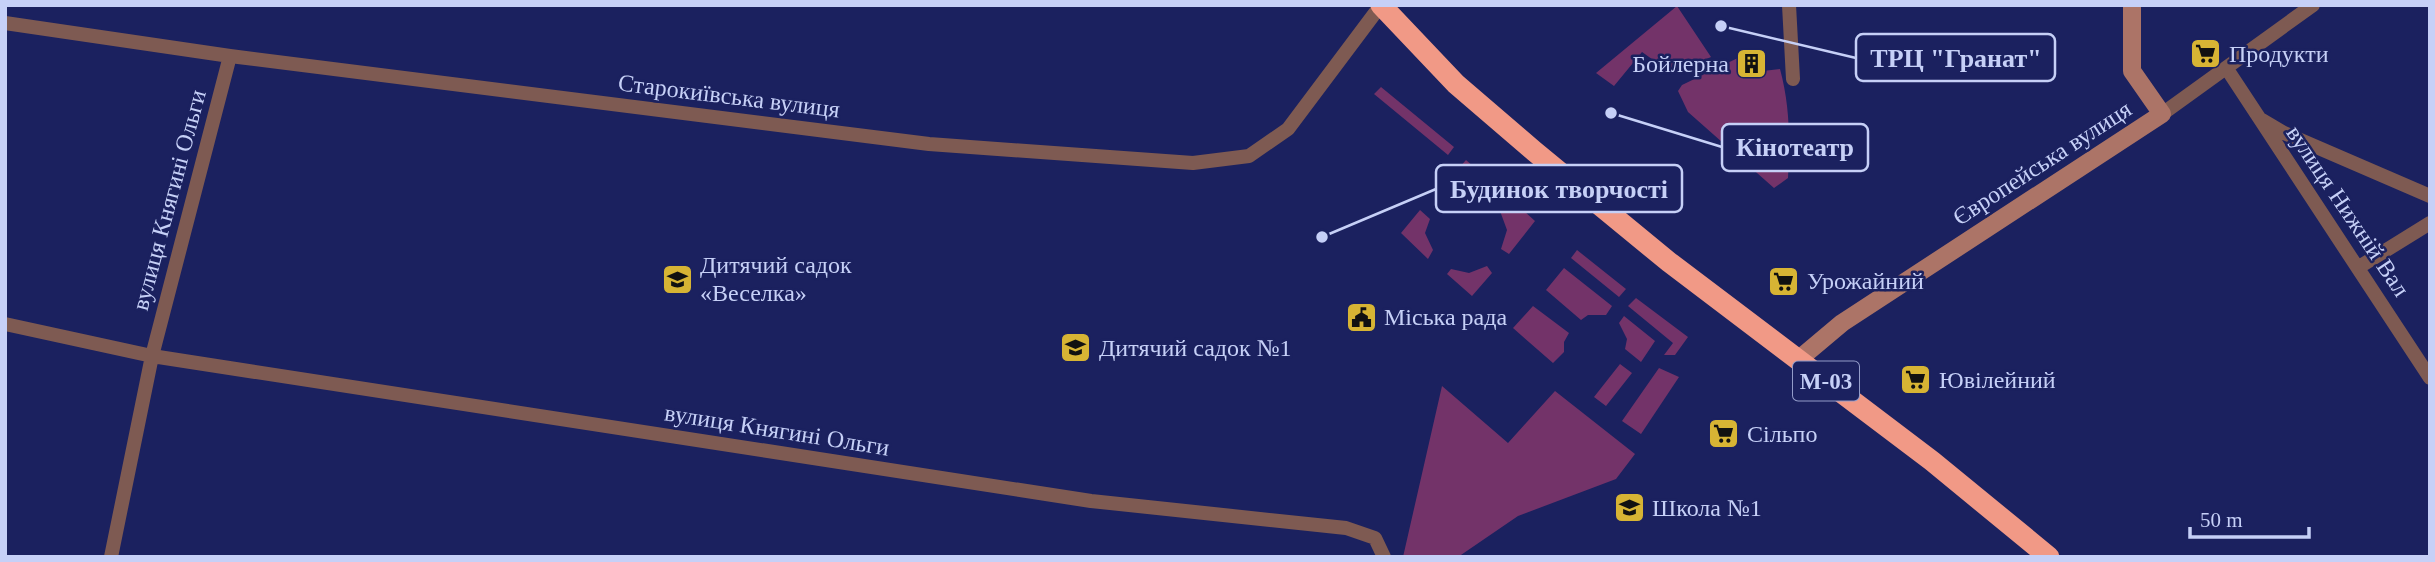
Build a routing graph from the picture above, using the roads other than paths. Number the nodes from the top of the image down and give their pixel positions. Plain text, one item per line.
1 (1381, 5) edge
2 (1788, 5) edge
3 (2132, 5) edge
4 (2313, 5) edge
5 (5, 23) edge
6 (230, 56) junction
7 (2227, 69) junction
8 (1793, 79) dead end
9 (2162, 114) junction
10 (2259, 118) junction
11 (2430, 196) edge
12 (2430, 223) edge
13 (2360, 267) junction
14 (5, 324) edge
15 (152, 356) junction
16 (1798, 360) junction
17 (2430, 378) edge
18 (111, 557) edge
19 (1384, 557) edge
20 (2049, 557) edge

1 - 6 street, Старокиївська вулиця
1 - 16 highway, М-03
2 - 8 street
3 - 9 main road
4 - 7 street, Європейська вулиця
5 - 6 street, Старокиївська вулиця
6 - 15 street, вулиця Княгині Ольги
7 - 9 street, Європейська вулиця
7 - 10 street, вулиця Нижній Вал
9 - 16 main road, Європейська вулиця
10 - 11 street
10 - 13 street, вулиця Нижній Вал
12 - 13 street
13 - 17 street, вулиця Нижній Вал
14 - 15 street
15 - 18 street, вулиця Княгині Ольги
15 - 19 street, вулиця Княгині Ольги
16 - 20 highway, М-03

